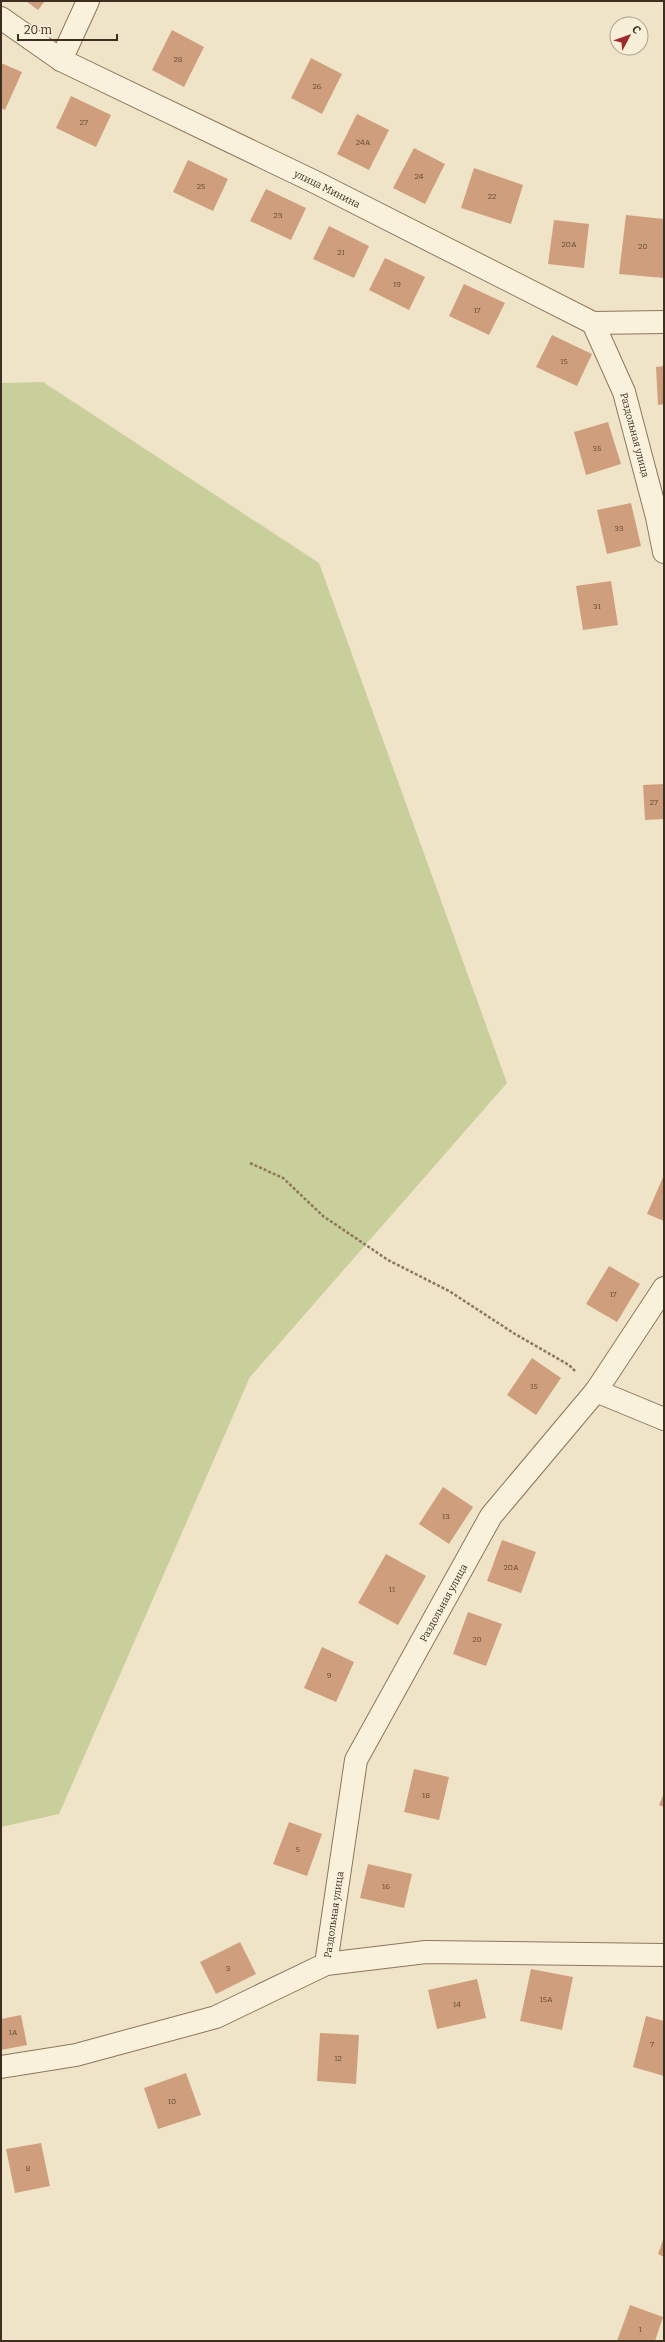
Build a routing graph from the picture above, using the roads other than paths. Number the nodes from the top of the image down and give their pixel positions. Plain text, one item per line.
1 (88, 1) edge
2 (1, 18) edge
3 (61, 60) junction
4 (664, 322) edge
5 (594, 323) junction
6 (664, 552) edge
7 (664, 1288) edge
8 (596, 1391) junction
9 (664, 1419) edge
10 (664, 1955) edge
11 (326, 1964) junction
12 (1, 2067) edge

1 - 3 street
2 - 3 street, улица Минина
3 - 5 street, улица Минина
4 - 5 street, улица Минина
5 - 6 street, Раздольная улица
7 - 8 street, Раздольная улица
8 - 9 street
8 - 11 street, Раздольная улица
10 - 11 street, Раздольная улица
11 - 12 street, Раздольная улица

